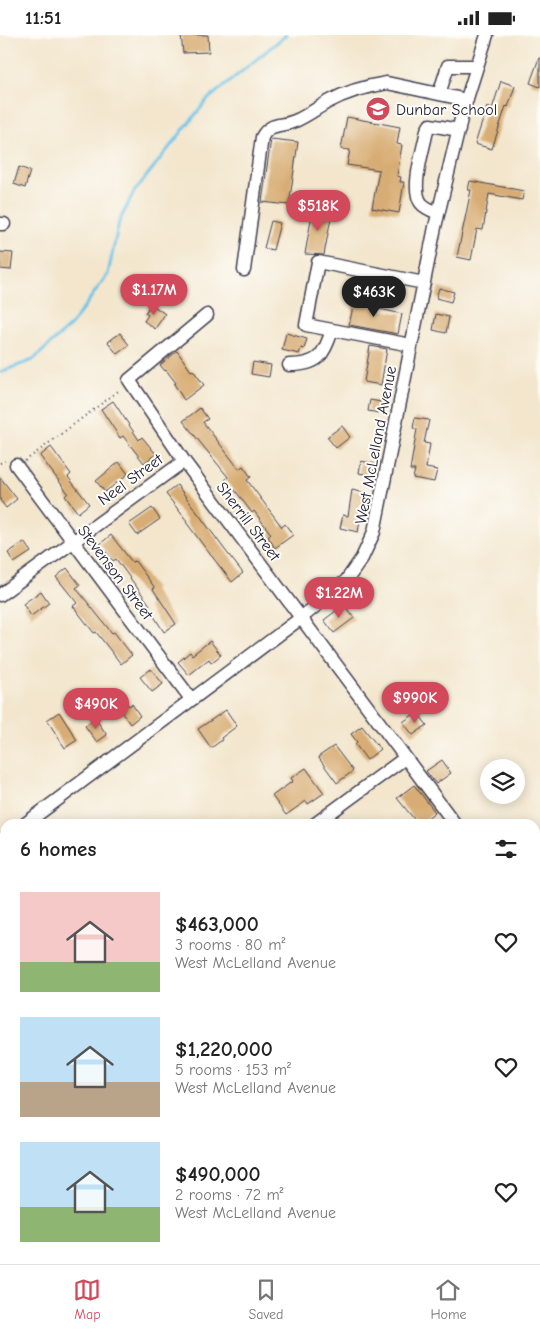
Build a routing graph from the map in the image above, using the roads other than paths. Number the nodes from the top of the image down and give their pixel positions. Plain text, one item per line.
1 (487, 35) edge
2 (476, 66) junction
3 (440, 94) junction
4 (466, 100) junction
5 (459, 130) junction
6 (438, 213) junction
7 (244, 270) dead end
8 (424, 283) junction
9 (207, 315) dead end
10 (332, 330) junction
11 (412, 345) junction
12 (289, 365) dead end
13 (184, 461) junction
14 (17, 466) road end
15 (73, 541) junction
16 (0, 595) edge
17 (301, 618) junction
18 (191, 699) junction
19 (405, 758) junction
20 (31, 819) edge
21 (322, 819) edge
22 (451, 819) edge

1 - 2 street, West McLelland Avenue
2 - 3 street
2 - 4 street, West McLelland Avenue
3 - 4 street
3 - 7 street
4 - 5 street, West McLelland Avenue
5 - 6 street, West McLelland Avenue
5 - 6 street
6 - 8 street, West McLelland Avenue
8 - 10 street
8 - 11 street, West McLelland Avenue
9 - 13 street, Sherrill Street
10 - 11 street
10 - 12 street
11 - 17 street, West McLelland Avenue
13 - 15 street, Neel Street
13 - 17 street, Sherrill Street
14 - 15 street, Stevenson Street
15 - 16 street, Neel Street
15 - 18 street, Stevenson Street
17 - 18 street, West McLelland Avenue
17 - 19 street, Sherrill Street
18 - 20 street, West McLelland Avenue
19 - 21 street
19 - 22 street, Sherrill Street

